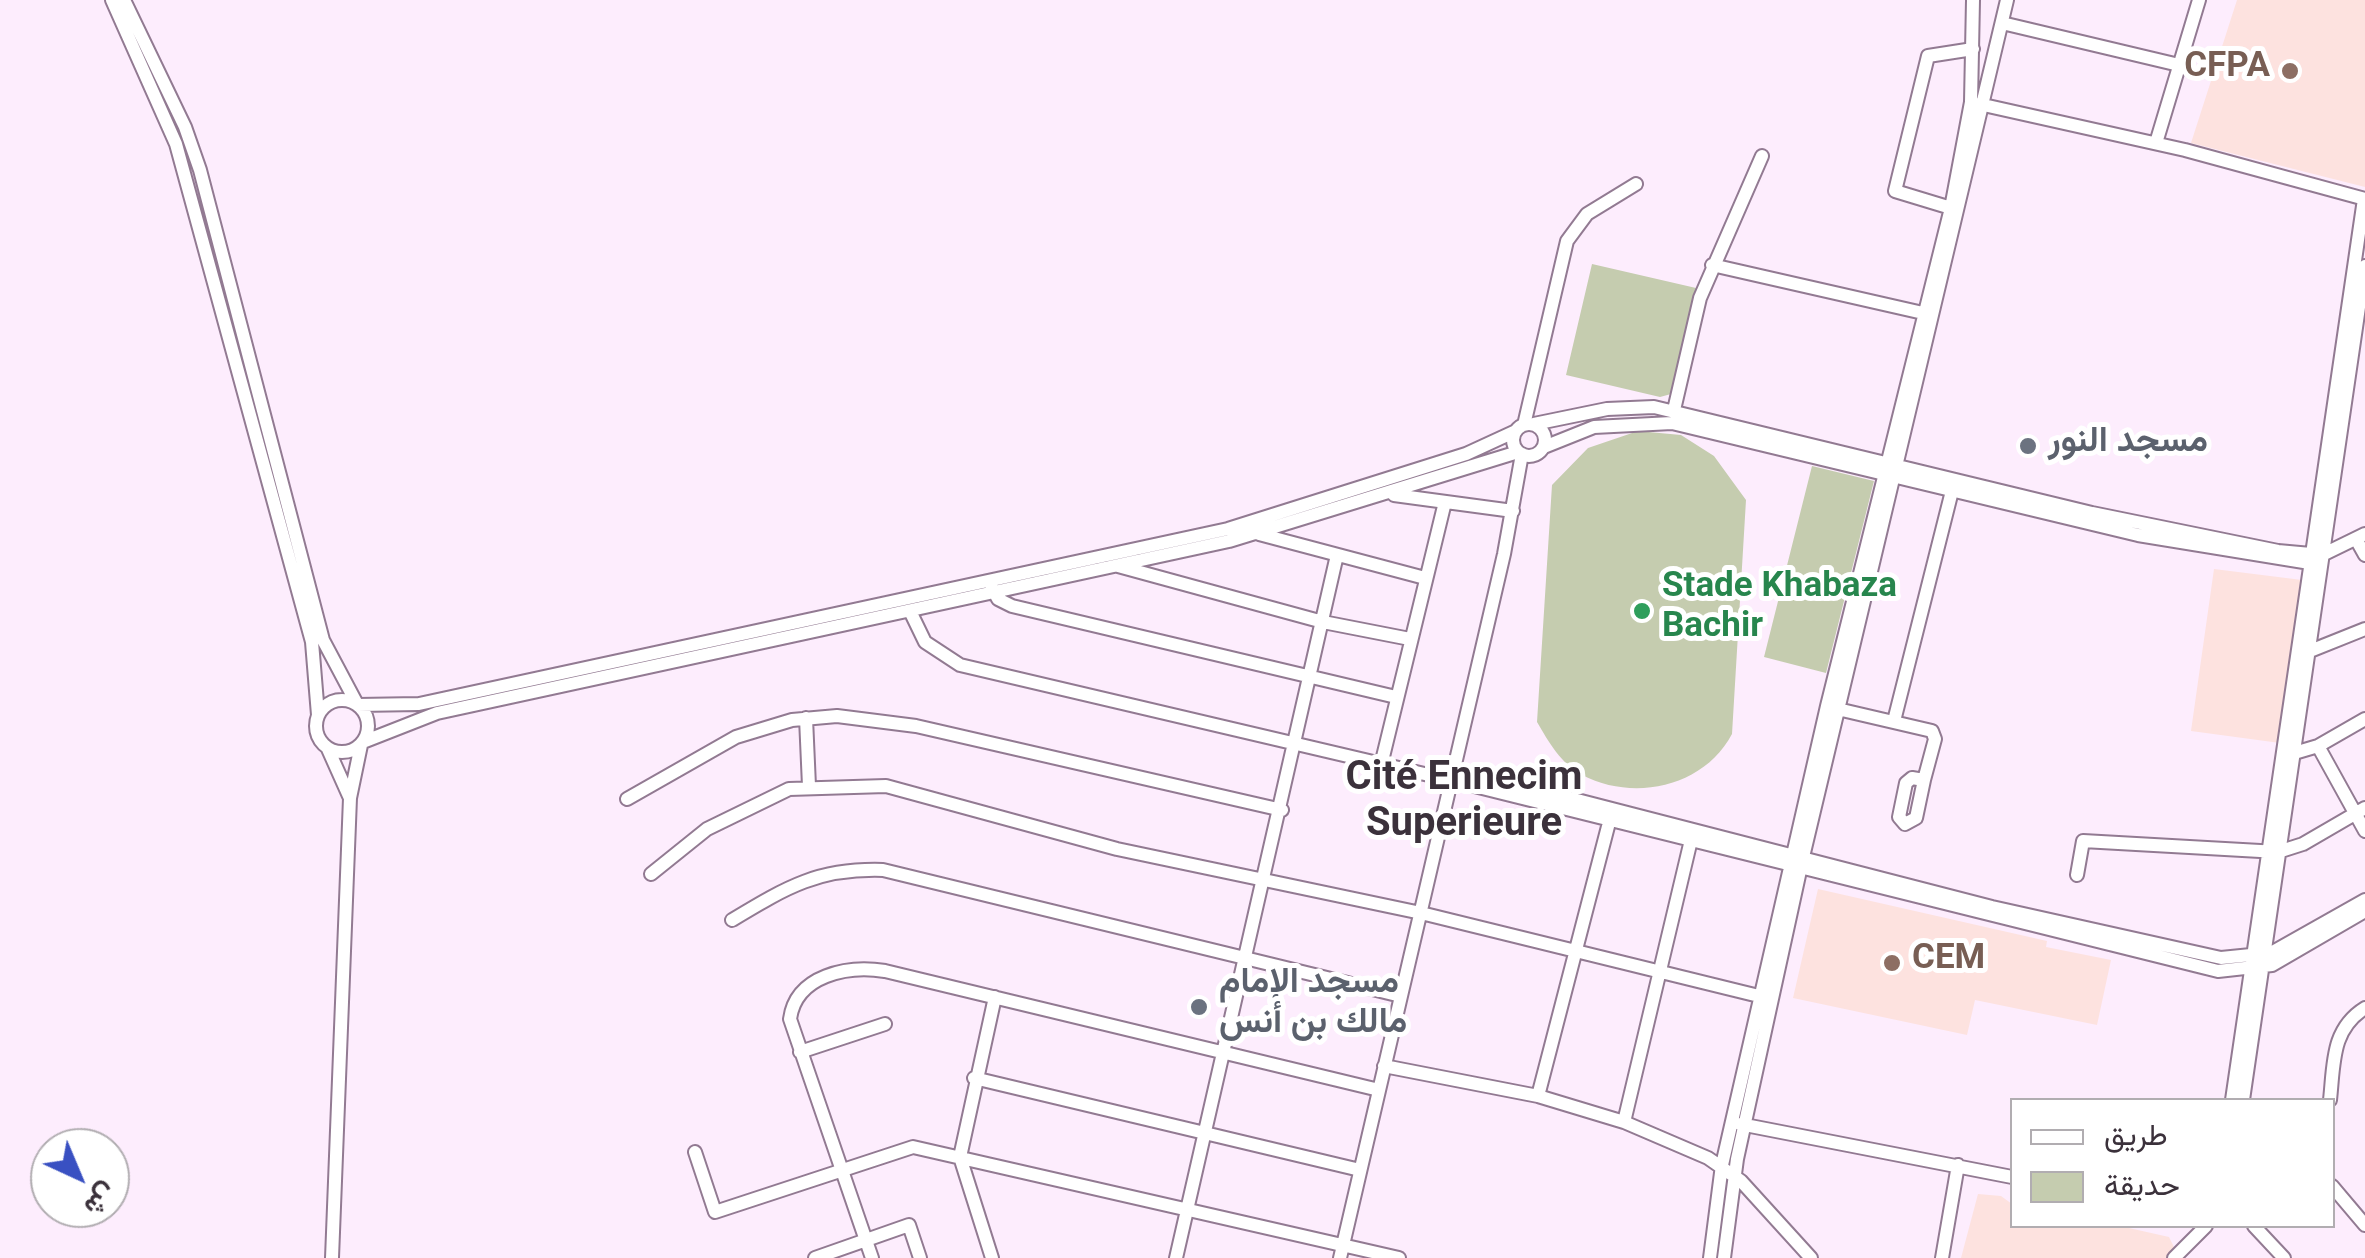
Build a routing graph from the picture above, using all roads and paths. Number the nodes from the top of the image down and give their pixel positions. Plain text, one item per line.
1 (112, 0) edge
2 (124, 0) edge
3 (1972, 0) edge
4 (2007, 0) edge
5 (2199, 0) edge
6 (2002, 23) junction
7 (1973, 48) junction
8 (2179, 65) junction
9 (1978, 104) junction
10 (2156, 143) junction
11 (1762, 156) dead end
12 (203, 180) junction
13 (1636, 184) dead end
14 (187, 186) junction
15 (2364, 199) edge
16 (210, 200) junction
17 (191, 205) junction
18 (1951, 208) junction
19 (1712, 265) junction
20 (2365, 266) edge
21 (1923, 313) junction
22 (2344, 360) junction
23 (2365, 364) edge
24 (1674, 410) junction
25 (1525, 427) junction
26 (1530, 452) junction
27 (1890, 471) junction
28 (1953, 486) junction
29 (1386, 494) junction
30 (1444, 502) junction
31 (1513, 510) junction
32 (1256, 534) junction
33 (2360, 536) edge
34 (1338, 555) junction
35 (2365, 555) edge
36 (2316, 559) junction
37 (1115, 566) junction
38 (1426, 578) junction
39 (992, 587) junction
40 (910, 611) junction
41 (1323, 622) junction
42 (2365, 629) edge
43 (1410, 639) junction
44 (2303, 653) junction
45 (1310, 678) junction
46 (1396, 697) junction
47 (357, 704) junction
48 (1832, 707) junction
49 (318, 716) junction
50 (806, 718) junction
51 (2365, 719) edge
52 (1894, 721) junction
53 (362, 743) junction
54 (1296, 745) junction
55 (2318, 746) junction
56 (328, 749) junction
57 (2289, 754) junction
58 (1381, 765) junction
59 (1451, 774) junction
60 (1924, 780) dead end
61 (809, 786) junction
62 (350, 798) junction
63 (627, 799) dead end
64 (1282, 810) junction
65 (2360, 811) edge
66 (1612, 814) junction
67 (2365, 831) edge
68 (1691, 840) junction
69 (2273, 852) junction
70 (1797, 862) junction
71 (651, 874) dead end
72 (2078, 875) dead end
73 (1264, 878) junction
74 (2365, 900) edge
75 (2365, 911) edge
76 (1421, 913) junction
77 (732, 920) dead end
78 (1575, 949) junction
79 (1244, 958) junction
80 (2256, 963) junction
81 (1661, 973) junction
82 (1402, 996) junction
83 (996, 997) junction
84 (1766, 998) junction
85 (2365, 1008) edge
86 (885, 1024) dead end
87 (800, 1052) junction
88 (1224, 1052) junction
89 (1384, 1066) junction
90 (974, 1078) junction
91 (1379, 1090) junction
92 (1538, 1096) junction
93 (2232, 1098) edge
94 (2243, 1098) edge
95 (2330, 1098) edge
96 (1624, 1122) junction
97 (1738, 1123) junction
98 (1204, 1136) junction
99 (695, 1152) dead end
100 (960, 1157) junction
101 (1722, 1165) junction
102 (1958, 1165) junction
103 (841, 1170) junction
104 (1360, 1170) junction
105 (1734, 1174) junction
106 (2010, 1176) edge
107 (2335, 1190) edge
108 (1186, 1212) junction
109 (2365, 1225) edge
110 (2204, 1228) edge
111 (2256, 1228) edge
112 (866, 1239) junction
113 (1343, 1243) junction
114 (332, 1258) edge
115 (816, 1258) edge
116 (872, 1258) edge
117 (920, 1258) edge
118 (992, 1258) edge
119 (1176, 1258) edge
120 (1340, 1258) edge
121 (1399, 1258) edge
122 (1710, 1258) edge
123 (1724, 1258) edge
124 (1810, 1258) edge
125 (1942, 1258) edge
126 (2174, 1258) edge
127 (2284, 1258) edge

1 - 14 street
2 - 12 street
3 - 7 street
4 - 6 street
5 - 8 street
6 - 8 street
6 - 9 street
7 - 9 street
7 - 18 street
8 - 10 street
9 - 10 street
9 - 18 street
9 - 27 street
10 - 15 street
11 - 19 street
12 - 14 street
12 - 16 street
13 - 25 street
14 - 17 street
15 - 22 street
16 - 17 street
16 - 47 street
17 - 49 street
18 - 21 street
19 - 21 street
19 - 24 street
20 - 22 street
21 - 27 street
22 - 23 street
22 - 36 street
24 - 25 street
24 - 27 street
25 - 26 street
25 - 26 street
25 - 39 street
26 - 27 street
26 - 29 street
26 - 31 street
27 - 28 street
27 - 48 street
28 - 36 street
28 - 52 street
29 - 30 street
29 - 32 street
30 - 31 street
30 - 38 street
31 - 59 street
32 - 34 street
32 - 37 street
33 - 35 street
33 - 36 street
34 - 38 street
34 - 41 street
36 - 44 street
37 - 39 street
37 - 41 street
38 - 43 street
39 - 40 street
39 - 45 street
39 - 47 street
40 - 53 street
40 - 54 street
41 - 43 street
41 - 45 street
42 - 44 street
43 - 46 street
44 - 57 street
45 - 46 street
45 - 54 street
46 - 58 street
47 - 49 street
47 - 53 street
48 - 52 street
48 - 70 street
49 - 56 street
50 - 61 street
50 - 63 street
50 - 64 street
51 - 55 street
52 - 60 street
53 - 56 street
53 - 62 street
54 - 58 street
54 - 64 street
55 - 57 street
55 - 65 street
56 - 62 street
57 - 69 street
58 - 59 street
59 - 66 street
59 - 76 street
61 - 71 street
61 - 73 street
62 - 114 street
64 - 73 street
65 - 67 street
65 - 69 street
66 - 68 street
66 - 70 street
66 - 78 street
68 - 70 street
68 - 81 street
69 - 72 street
69 - 80 street
70 - 80 street
70 - 84 street
73 - 76 street
73 - 79 street
74 - 80 street
75 - 80 street
76 - 78 street
76 - 82 street
77 - 79 street
78 - 81 street
78 - 92 street
79 - 82 street
79 - 88 street
80 - 93 street
80 - 94 street
81 - 84 street
81 - 96 street
82 - 89 street
83 - 87 street
83 - 88 street
83 - 90 street
84 - 97 street
85 - 95 street
86 - 87 street
87 - 103 street
88 - 91 street
88 - 98 street
89 - 91 street
89 - 92 street
90 - 98 street
90 - 100 street
91 - 104 street
92 - 96 street
96 - 101 street
97 - 101 street
97 - 102 street
97 - 105 street
98 - 104 street
98 - 108 street
99 - 103 street
100 - 103 street
100 - 108 street
100 - 118 street
101 - 105 street
101 - 122 street
102 - 106 street
102 - 125 street
103 - 112 street
104 - 113 street
105 - 123 street
105 - 124 street
107 - 109 street
108 - 113 street
108 - 119 street
110 - 126 street
111 - 127 street
112 - 115 street
112 - 116 street
112 - 117 street
113 - 120 street
113 - 121 street

